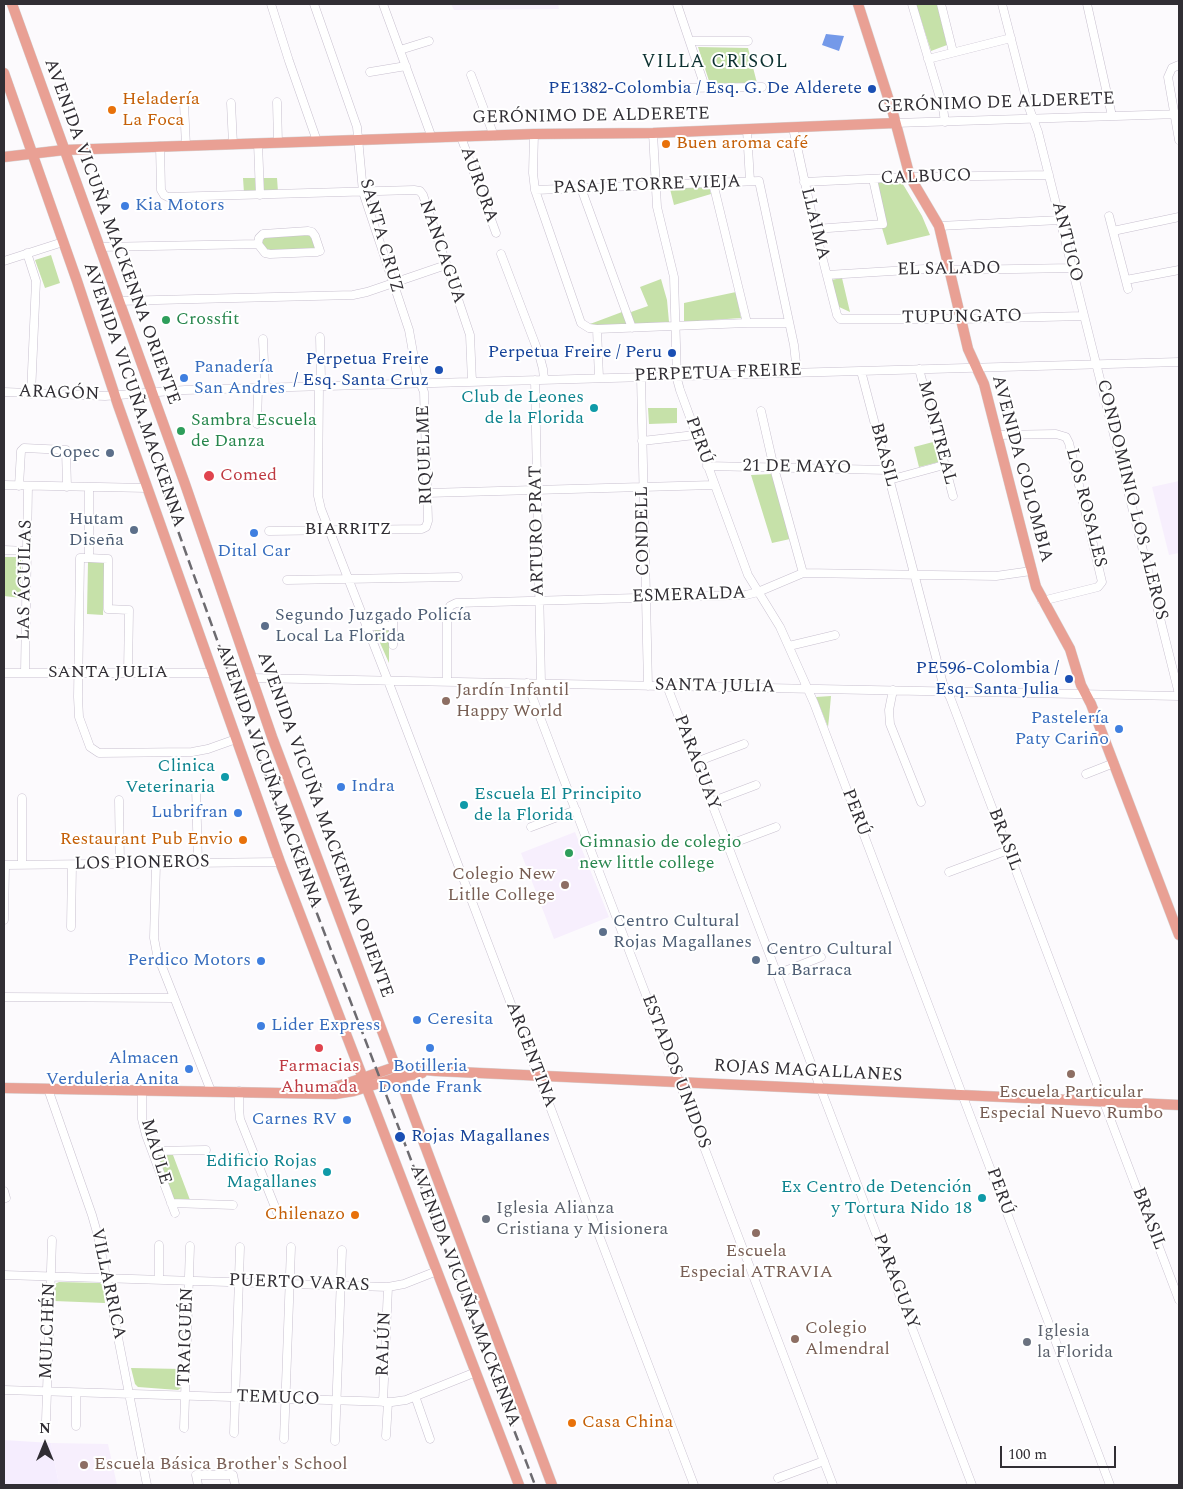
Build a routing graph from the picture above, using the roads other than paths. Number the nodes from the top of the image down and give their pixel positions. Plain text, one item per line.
1 (12, 4) edge
2 (272, 4) edge
3 (314, 4) edge
4 (383, 4) edge
5 (677, 4) edge
6 (858, 4) edge
7 (912, 4) edge
8 (941, 4) edge
9 (1002, 4) edge
10 (1086, 4) edge
11 (1011, 38) junction
12 (748, 40) dead end
13 (429, 41) dead end
14 (690, 41) junction
15 (400, 50) junction
16 (953, 52) junction
17 (928, 59) junction
18 (1179, 65) edge
19 (406, 66) junction
20 (370, 72) dead end
21 (4, 74) edge
22 (470, 75) dead end
23 (705, 87) junction
24 (762, 87) dead end
25 (683, 88) dead end
26 (276, 102) dead end
27 (231, 103) dead end
28 (184, 104) dead end
29 (1177, 114) edge
30 (1112, 116) junction
31 (1033, 119) junction
32 (945, 122) junction
33 (895, 123) junction
34 (793, 128) junction
35 (747, 130) junction
36 (653, 133) junction
37 (534, 134) junction
38 (494, 136) junction
39 (461, 137) junction
40 (432, 138) junction
41 (360, 140) junction
42 (1179, 140) edge
43 (317, 142) junction
44 (258, 143) junction
45 (278, 143) junction
46 (233, 144) junction
47 (160, 146) junction
48 (186, 146) junction
49 (64, 150) junction
50 (32, 154) junction
51 (4, 157) edge
52 (1049, 175) junction
53 (910, 178) junction
54 (873, 179) junction
55 (750, 181) junction
56 (804, 182) junction
57 (712, 183) junction
58 (656, 185) junction
59 (581, 188) junction
60 (535, 190) junction
61 (363, 192) junction
62 (260, 194) junction
63 (1109, 216) dead end
64 (1179, 217) edge
65 (1060, 220) junction
66 (939, 226) junction
67 (815, 230) junction
68 (1113, 231) junction
69 (496, 233) dead end
70 (63, 242) junction
71 (258, 244) junction
72 (99, 247) junction
73 (27, 254) junction
74 (501, 254) dead end
75 (4, 261) edge
76 (446, 265) junction
77 (1072, 268) junction
78 (949, 269) junction
79 (1179, 270) edge
80 (827, 275) junction
81 (1126, 280) junction
82 (393, 283) junction
83 (1128, 289) dead end
84 (118, 301) junction
85 (1084, 316) junction
86 (840, 319) joint
87 (961, 319) junction
88 (747, 323) junction
89 (789, 324) junction
90 (676, 326) junction
91 (632, 328) junction
92 (597, 329) junction
93 (320, 337) dead end
94 (263, 339) dead end
95 (1179, 362) edge
96 (1097, 364) junction
97 (976, 368) junction
98 (919, 370) junction
99 (861, 371) junction
100 (797, 372) junction
101 (677, 375) junction
102 (641, 376) junction
103 (599, 378) junction
104 (544, 379) junction
105 (535, 380) junction
106 (472, 382) junction
107 (421, 383) junction
108 (319, 386) junction
109 (261, 388) junction
110 (4, 392) edge
111 (152, 392) junction
112 (31, 394) junction
113 (115, 395) junction
114 (761, 411) dead end
115 (258, 424) dead end
116 (696, 435) junction
117 (997, 435) junction
118 (642, 441) junction
119 (944, 465) junction
120 (707, 466) junction
121 (774, 468) junction
122 (887, 470) junction
123 (890, 480) junction
124 (4, 485) edge
125 (714, 485) junction
126 (19, 486) junction
127 (28, 486) junction
128 (67, 487) junction
129 (89, 487) junction
130 (644, 487) junction
131 (148, 488) junction
132 (537, 490) junction
133 (427, 493) junction
134 (953, 496) dead end
135 (426, 527) joint
136 (329, 530) junction
137 (269, 531) dead end
138 (4, 550) edge
139 (27, 551) junction
140 (89, 558) junction
141 (1031, 571) junction
142 (803, 573) junction
143 (914, 575) junction
144 (458, 577) dead end
145 (348, 579) junction
146 (287, 580) dead end
147 (758, 592) junction
148 (646, 598) junction
149 (540, 601) junction
150 (1042, 601) junction
151 (393, 616) dead end
152 (366, 626) junction
153 (393, 626) junction
154 (835, 635) dead end
155 (393, 646) dead end
156 (789, 646) junction
157 (4, 673) edge
158 (25, 673) junction
159 (78, 673) junction
160 (128, 673) junction
161 (213, 673) junction
162 (251, 678) junction
163 (388, 680) junction
164 (447, 681) junction
165 (527, 683) junction
166 (541, 683) junction
167 (648, 686) junction
168 (666, 686) junction
169 (807, 688) junction
170 (893, 690) junction
171 (947, 691) junction
172 (1085, 694) junction
173 (1179, 695) edge
174 (236, 738) junction
175 (744, 744) dead end
176 (696, 762) junction
177 (1114, 764) junction
178 (1086, 774) dead end
179 (756, 785) dead end
180 (196, 787) dead end
181 (22, 798) dead end
182 (119, 800) dead end
183 (711, 802) junction
184 (921, 802) dead end
185 (576, 810) junction
186 (531, 827) dead end
187 (776, 827) dead end
188 (728, 845) junction
189 (1008, 850) junction
190 (280, 862) junction
191 (120, 864) junction
192 (156, 864) junction
193 (198, 864) junction
194 (4, 865) edge
195 (22, 865) junction
196 (72, 865) junction
197 (950, 872) dead end
198 (4, 920) edge
199 (71, 927) dead end
200 (1179, 934) edge
201 (820, 957) dead end
202 (777, 974) junction
203 (4, 997) edge
204 (174, 998) junction
205 (397, 1072) junction
206 (538, 1075) junction
207 (679, 1082) junction
208 (365, 1083) junction
209 (4, 1088) edge
210 (48, 1089) junction
211 (821, 1089) junction
212 (142, 1090) junction
213 (211, 1091) junction
214 (239, 1091) junction
215 (963, 1095) junction
216 (1104, 1102) junction
217 (1179, 1105) edge
218 (206, 1150) dead end
219 (152, 1151) junction
220 (171, 1203) junction
221 (233, 1205) dead end
222 (277, 1212) dead end
223 (175, 1213) dead end
224 (52, 1240) dead end
225 (160, 1245) dead end
226 (190, 1246) dead end
227 (291, 1246) dead end
228 (240, 1247) dead end
229 (342, 1250) dead end
230 (437, 1271) junction
231 (4, 1275) edge
232 (50, 1276) junction
233 (108, 1278) junction
234 (159, 1280) junction
235 (188, 1280) junction
236 (239, 1282) junction
237 (290, 1284) junction
238 (340, 1285) junction
239 (388, 1287) junction
240 (1179, 1300) edge
241 (476, 1372) junction
242 (4, 1390) edge
243 (47, 1392) junction
244 (76, 1392) junction
245 (128, 1394) junction
246 (185, 1396) junction
247 (414, 1396) junction
248 (235, 1398) junction
249 (286, 1399) junction
250 (337, 1401) junction
251 (386, 1402) junction
252 (46, 1421) dead end
253 (76, 1426) dead end
254 (184, 1428) dead end
255 (234, 1433) dead end
256 (386, 1436) dead end
257 (284, 1439) dead end
258 (430, 1439) dead end
259 (335, 1441) dead end
260 (824, 1461) junction
261 (778, 1478) dead end
262 (146, 1485) edge
263 (198, 1485) edge
264 (235, 1485) edge
265 (519, 1485) edge
266 (552, 1485) edge
267 (694, 1485) edge
268 (833, 1485) edge
269 (972, 1485) edge
270 (1110, 1485) edge

1 - 49 main road, AVENIDA VICUÑA MACKENNA ORIENTE
2 - 43 street
3 - 41 street, SANTA CRUZ
4 - 15 street
5 - 14 street
6 - 33 main road, AVENIDA COLOMBIA
7 - 17 street
8 - 16 street
9 - 11 street, ANTUCO
10 - 30 street
11 - 16 street
11 - 31 street, ANTUCO
12 - 14 street
13 - 15 street
14 - 23 street
15 - 19 street
16 - 17 street
17 - 32 street
18 - 29 street
19 - 20 street
19 - 40 street
21 - 50 main road, AVENIDA VICUÑA MACKENNA
22 - 38 street
23 - 24 street
23 - 25 street
26 - 45 street
27 - 46 street
28 - 48 street
29 - 30 street, GERÓNIMO DE ALDERETE
29 - 42 street
30 - 31 street, GERÓNIMO DE ALDERETE
31 - 32 street, GERÓNIMO DE ALDERETE
31 - 52 street, ANTUCO
32 - 33 street, GERÓNIMO DE ALDERETE
33 - 34 main road, GERÓNIMO DE ALDERETE
33 - 53 main road, AVENIDA COLOMBIA
34 - 35 main road, GERÓNIMO DE ALDERETE
34 - 56 street, LLAIMA
35 - 36 main road, GERÓNIMO DE ALDERETE
35 - 55 street
36 - 37 main road, GERÓNIMO DE ALDERETE
36 - 58 street, PERÚ
37 - 38 main road, GERÓNIMO DE ALDERETE
37 - 60 street
38 - 39 main road, GERÓNIMO DE ALDERETE
39 - 40 main road, GERÓNIMO DE ALDERETE
39 - 69 street, AURORA
40 - 41 main road, GERÓNIMO DE ALDERETE
41 - 43 main road, GERÓNIMO DE ALDERETE
41 - 61 street, SANTA CRUZ
43 - 45 main road, GERÓNIMO DE ALDERETE
44 - 45 main road, GERÓNIMO DE ALDERETE
44 - 46 main road, GERÓNIMO DE ALDERETE
44 - 62 street
46 - 48 main road, GERÓNIMO DE ALDERETE
47 - 48 main road, GERÓNIMO DE ALDERETE
47 - 49 main road, GERÓNIMO DE ALDERETE
47 - 62 street, NANCAGUA
49 - 50 main road, GERÓNIMO DE ALDERETE
49 - 72 main road, AVENIDA VICUÑA MACKENNA ORIENTE
50 - 51 main road, GERÓNIMO DE ALDERETE
50 - 70 main road, AVENIDA VICUÑA MACKENNA
52 - 53 street, CALBUCO
52 - 65 street, ANTUCO
53 - 54 street, CALBUCO
53 - 66 main road, AVENIDA COLOMBIA
54 - 56 street, CALBUCO
54 - 67 street
55 - 57 street, PASAJE TORRE VIEJA
55 - 89 street, PASAJE TORRE VIEJA
56 - 67 street, LLAIMA
57 - 58 street, PASAJE TORRE VIEJA
57 - 88 street
58 - 59 street, PASAJE TORRE VIEJA
58 - 90 street, PERÚ
59 - 60 street, PASAJE TORRE VIEJA
59 - 91 street
60 - 92 street
61 - 62 street, NANCAGUA
61 - 76 street, NANCAGUA
61 - 82 street, SANTA CRUZ
63 - 68 street
64 - 68 street
65 - 66 street
65 - 77 street, ANTUCO
66 - 78 main road, AVENIDA COLOMBIA
67 - 80 street, LLAIMA
68 - 81 street
70 - 73 street
70 - 113 main road, AVENIDA VICUÑA MACKENNA
71 - 71 street
71 - 72 street
72 - 84 main road, AVENIDA VICUÑA MACKENNA ORIENTE
73 - 75 street
73 - 112 street
74 - 104 street
76 - 82 street
76 - 106 street, NANCAGUA
77 - 78 street, EL SALADO
77 - 85 street, ANTUCO
78 - 80 street, EL SALADO
78 - 87 main road, AVENIDA COLOMBIA
79 - 81 street
80 - 86 street, LLAIMA
81 - 83 street
82 - 84 street
82 - 107 street, SANTA CRUZ
84 - 111 main road, AVENIDA VICUÑA MACKENNA ORIENTE
85 - 87 street, TUPUNGATO
85 - 96 street, ANTUCO
86 - 87 street, TUPUNGATO
87 - 97 main road, AVENIDA COLOMBIA
88 - 89 street
88 - 90 street
89 - 100 street
90 - 91 street
90 - 101 street, PERÚ
91 - 92 street
92 - 103 street
93 - 108 street, ARGENTINA
94 - 109 street
95 - 96 street, PERPETUA FREIRE
96 - 97 street, PERPETUA FREIRE
96 - 173 street, CONDOMINIO LOS ALEROS
97 - 98 street, PERPETUA FREIRE
97 - 117 main road, AVENIDA COLOMBIA
98 - 99 street, PERPETUA FREIRE
98 - 119 street, MONTREAL
99 - 100 street, PERPETUA FREIRE
99 - 122 street, BRASIL
100 - 101 street, PERPETUA FREIRE
101 - 102 street, PERPETUA FREIRE
101 - 116 street, PERÚ
102 - 103 street, PERPETUA FREIRE
102 - 118 street, CONDELL
103 - 104 street, PERPETUA FREIRE
104 - 105 street, PERPETUA FREIRE
105 - 106 street, PERPETUA FREIRE
105 - 132 street, ARTURO PRAT
106 - 107 street, PERPETUA FREIRE
107 - 108 street, PERPETUA FREIRE
107 - 133 street, RIQUELME
108 - 109 street, PERPETUA FREIRE
108 - 136 street, ARGENTINA
109 - 111 street, PERPETUA FREIRE
109 - 115 street
110 - 112 street, ARAGÓN
111 - 113 street, PERPETUA FREIRE
111 - 162 main road, AVENIDA VICUÑA MACKENNA ORIENTE
112 - 113 street, ARAGÓN
113 - 131 main road, AVENIDA VICUÑA MACKENNA
114 - 121 street
116 - 118 street
116 - 120 street, PERÚ
117 - 141 main road, AVENIDA COLOMBIA
117 - 150 street, LOS ROSALES
118 - 130 street, CONDELL
119 - 123 street
119 - 134 street, MONTREAL
120 - 121 street, 21 DE MAYO
120 - 125 street, PERÚ
121 - 122 street, 21 DE MAYO
121 - 142 street
122 - 123 street, BRASIL
123 - 143 street, BRASIL
124 - 126 street
125 - 130 street
125 - 147 street, PERÚ
126 - 127 street
126 - 128 street
127 - 128 street
127 - 139 street, LAS ÁGUILAS
128 - 129 street
129 - 131 street
129 - 140 street
130 - 132 street
130 - 148 street, CONDELL
131 - 161 main road, AVENIDA VICUÑA MACKENNA
132 - 133 street
132 - 149 street, ARTURO PRAT
133 - 135 street, RIQUELME
135 - 136 street, BIARRITZ
136 - 137 street, BIARRITZ
136 - 145 street, ARGENTINA
138 - 139 street
139 - 158 street, LAS ÁGUILAS
140 - 159 street
140 - 160 street
141 - 143 street, ESMERALDA
141 - 150 main road, AVENIDA COLOMBIA
142 - 143 street, ESMERALDA
142 - 147 street, ESMERALDA
143 - 171 street, BRASIL
144 - 145 street
145 - 146 street
145 - 152 street, ARGENTINA
147 - 148 street, ESMERALDA
147 - 156 street, PERÚ
148 - 149 street, ESMERALDA
148 - 167 street, CONDELL
149 - 164 street, ESMERALDA
149 - 166 street, ARTURO PRAT
150 - 172 main road, AVENIDA COLOMBIA
151 - 153 street
152 - 153 street
152 - 163 street, ARGENTINA
153 - 155 street
154 - 156 street
156 - 169 street, PERÚ
157 - 158 street, SANTA JULIA
158 - 159 street, SANTA JULIA
159 - 160 street, SANTA JULIA
159 - 174 street
160 - 161 street, SANTA JULIA
161 - 174 main road, AVENIDA VICUÑA MACKENNA
162 - 163 street, SANTA JULIA
162 - 205 main road, AVENIDA VICUÑA MACKENNA ORIENTE
163 - 164 street, SANTA JULIA
163 - 206 street, ARGENTINA
164 - 165 street, SANTA JULIA
165 - 166 street, SANTA JULIA
165 - 185 street, ESTADOS UNIDOS
166 - 167 street, SANTA JULIA
167 - 168 street, SANTA JULIA
168 - 169 street, SANTA JULIA
168 - 176 street, PARAGUAY
169 - 170 street, SANTA JULIA
169 - 215 street, PERÚ
170 - 171 street, SANTA JULIA
170 - 184 street
171 - 172 street, SANTA JULIA
171 - 189 street, BRASIL
172 - 173 street, SANTA JULIA
172 - 177 main road, AVENIDA COLOMBIA
174 - 190 main road, AVENIDA VICUÑA MACKENNA
175 - 176 street
176 - 183 street, PARAGUAY
177 - 178 street
177 - 200 main road, AVENIDA COLOMBIA
179 - 183 street
180 - 193 street
181 - 195 street
182 - 191 street
183 - 188 street, PARAGUAY
185 - 186 street
185 - 207 street, ESTADOS UNIDOS
187 - 188 street
188 - 202 street, PARAGUAY
189 - 197 street
189 - 216 street, BRASIL
190 - 193 street, LOS PIONEROS
190 - 208 main road, AVENIDA VICUÑA MACKENNA
191 - 192 street, LOS PIONEROS
191 - 196 street, LOS PIONEROS
192 - 193 street, LOS PIONEROS
192 - 204 street
194 - 195 street, LOS PIONEROS
194 - 198 street
195 - 196 street, LOS PIONEROS
196 - 199 street
201 - 202 street
202 - 211 street, PARAGUAY
203 - 204 street
204 - 213 street
205 - 206 main road, ROJAS MAGALLANES
205 - 208 main road, ROJAS MAGALLANES
205 - 266 main road, AVENIDA VICUÑA MACKENNA ORIENTE
206 - 207 main road, ROJAS MAGALLANES
206 - 267 street, ARGENTINA
207 - 211 main road, ROJAS MAGALLANES
207 - 260 street, ESTADOS UNIDOS
208 - 214 main road, ROJAS MAGALLANES
208 - 230 main road, AVENIDA VICUÑA MACKENNA
209 - 210 main road, ROJAS MAGALLANES
210 - 212 main road, ROJAS MAGALLANES
210 - 233 street, VILLARRICA
211 - 215 main road, ROJAS MAGALLANES
211 - 269 street, PARAGUAY
212 - 213 main road, ROJAS MAGALLANES
212 - 219 street, MAULE
213 - 214 main road, ROJAS MAGALLANES
214 - 222 street
215 - 216 main road, ROJAS MAGALLANES
215 - 270 street, PERÚ
216 - 217 main road, ROJAS MAGALLANES
216 - 240 street, BRASIL
218 - 219 street
219 - 220 street, MAULE
220 - 221 street
220 - 223 street, MAULE
224 - 232 street, MULCHÉN
225 - 234 street
226 - 235 street, TRAIGUÉN
227 - 237 street
228 - 236 street
229 - 238 street
230 - 239 street, PUERTO VARAS
230 - 241 main road, AVENIDA VICUÑA MACKENNA
231 - 232 street, PUERTO VARAS
232 - 233 street, PUERTO VARAS
232 - 243 street, MULCHÉN
233 - 234 street, PUERTO VARAS
233 - 245 street, VILLARRICA
234 - 235 street, PUERTO VARAS
235 - 236 street, PUERTO VARAS
235 - 246 street, TRAIGUÉN
236 - 237 street, PUERTO VARAS
236 - 248 street
237 - 238 street, PUERTO VARAS
237 - 249 street
238 - 239 street, PUERTO VARAS
238 - 250 street
239 - 251 street, RALÚN
241 - 247 street, TEMUCO
241 - 265 main road, AVENIDA VICUÑA MACKENNA
242 - 243 street, TEMUCO
243 - 244 street, TEMUCO
243 - 252 street, MULCHÉN
244 - 245 street, TEMUCO
244 - 253 street
245 - 246 street, TEMUCO
245 - 262 street, VILLARRICA
246 - 248 street, TEMUCO
246 - 254 street, TRAIGUÉN
247 - 251 street, TEMUCO
247 - 258 street
248 - 249 street, TEMUCO
248 - 255 street
249 - 250 street, TEMUCO
249 - 257 street
250 - 251 street, TEMUCO
250 - 259 street
251 - 256 street, RALÚN
260 - 261 street
260 - 268 street, ESTADOS UNIDOS
263 - 264 street

